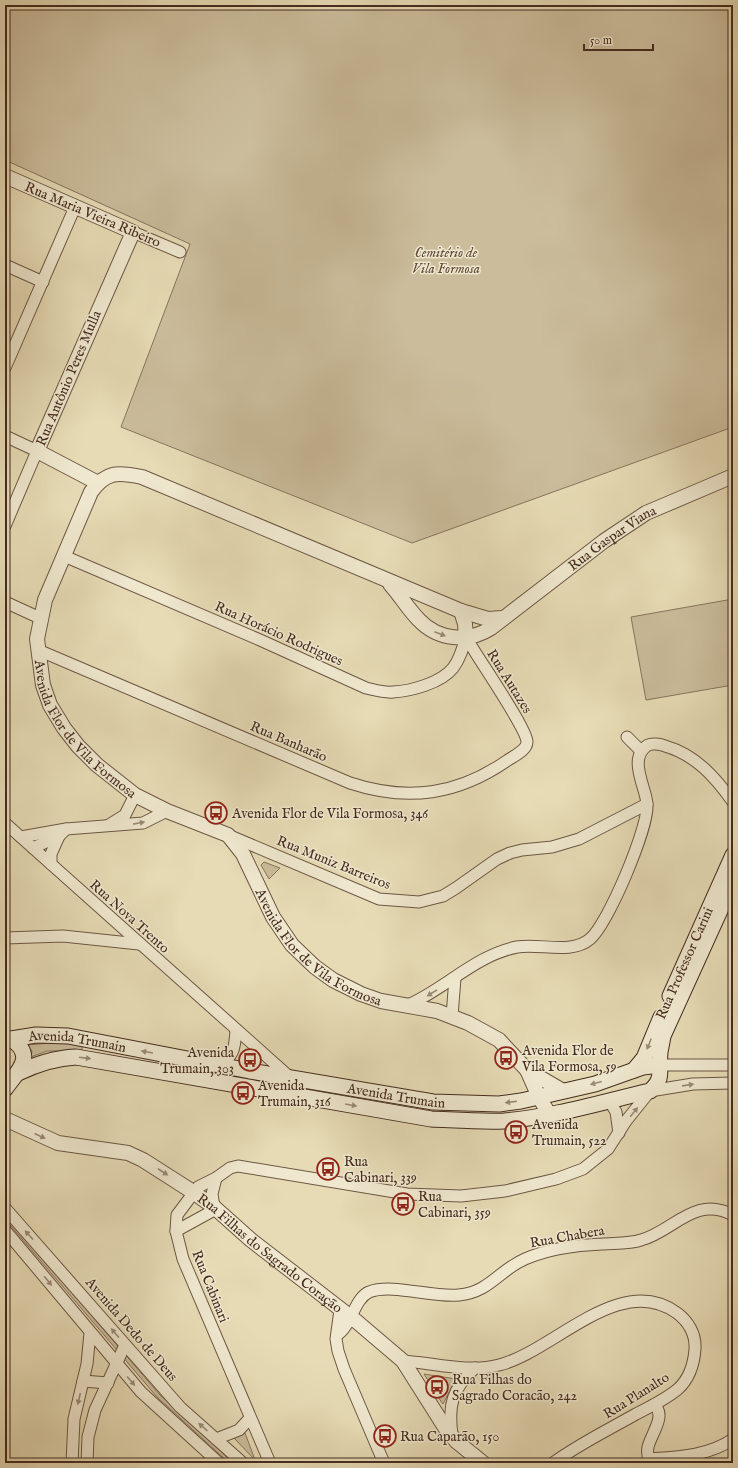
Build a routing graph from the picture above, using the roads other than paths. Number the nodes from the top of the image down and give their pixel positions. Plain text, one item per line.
1 (5, 176) edge
2 (75, 207) junction
3 (133, 232) junction
4 (180, 252) dead end
5 (5, 265) edge
6 (43, 282) junction
7 (8, 353) edge
8 (5, 368) edge
9 (5, 436) edge
10 (37, 451) junction
11 (733, 476) edge
12 (98, 482) junction
13 (5, 526) edge
14 (64, 556) junction
15 (387, 580) junction
16 (5, 602) edge
17 (443, 604) junction
18 (461, 611) junction
19 (40, 618) junction
20 (502, 618) junction
21 (419, 620) junction
22 (466, 638) junction
23 (38, 650) junction
24 (627, 736) dead end
25 (528, 741) joint
26 (641, 751) junction
27 (135, 795) junction
28 (733, 802) edge
29 (647, 804) junction
30 (167, 811) junction
31 (5, 823) edge
32 (109, 826) junction
33 (62, 832) junction
34 (228, 835) junction
35 (20, 837) junction
36 (33, 848) junction
37 (733, 855) edge
38 (51, 864) junction
39 (728, 883) edge
40 (733, 907) edge
41 (5, 938) edge
42 (139, 944) junction
43 (455, 978) junction
44 (408, 1005) junction
45 (452, 1016) junction
46 (236, 1030) junction
47 (8, 1040) edge
48 (212, 1064) junction
49 (660, 1065) junction
50 (733, 1065) edge
51 (527, 1070) junction
52 (634, 1070) junction
53 (18, 1073) junction
54 (292, 1079) junction
55 (733, 1082) edge
56 (5, 1089) edge
57 (563, 1091) junction
58 (650, 1091) junction
59 (290, 1094) junction
60 (539, 1097) junction
61 (609, 1100) junction
62 (549, 1114) junction
63 (5, 1119) edge
64 (619, 1133) junction
65 (216, 1178) junction
66 (193, 1192) junction
67 (5, 1208) edge
68 (215, 1208) junction
69 (733, 1214) edge
70 (5, 1230) edge
71 (176, 1231) junction
72 (346, 1314) junction
73 (90, 1333) junction
74 (125, 1345) junction
75 (403, 1361) junction
76 (117, 1364) junction
77 (475, 1368) junction
78 (83, 1381) junction
79 (108, 1383) junction
80 (654, 1404) junction
81 (250, 1418) junction
82 (452, 1436) junction
83 (216, 1439) junction
84 (733, 1440) edge
85 (649, 1461) edge
86 (72, 1463) edge
87 (87, 1463) edge
88 (219, 1463) edge
89 (242, 1463) edge
90 (270, 1463) edge
91 (384, 1463) edge
92 (484, 1463) edge
93 (553, 1463) edge

1 - 2 street, Rua Maria Vieira Ribeiro
2 - 3 street, Rua Maria Vieira Ribeiro
2 - 6 street
3 - 4 street, Rua Maria Vieira Ribeiro
3 - 10 street, Rua Antônio Peres Mulla
5 - 6 street
6 - 7 street
7 - 8 street
9 - 10 street
10 - 12 street
10 - 13 street, Rua Antônio Peres Mulla
11 - 20 street, Rua Gaspar Viana
12 - 14 street, Avenida Flor de Vila Formosa
12 - 15 street
14 - 19 street, Avenida Flor de Vila Formosa
14 - 22 street, Rua Horácio Rodrigues
15 - 17 street
15 - 21 street
16 - 19 street
17 - 18 street
17 - 21 street
18 - 20 street
18 - 22 street
19 - 23 street, Avenida Flor de Vila Formosa
20 - 22 street, Rua Gaspar Viana
21 -> 22 street
22 - 25 street, Rua Autazes
23 - 25 street, Rua Banharão
23 - 27 street, Avenida Flor de Vila Formosa
24 - 26 street
26 - 28 street
26 - 29 street
27 - 30 street, Avenida Flor de Vila Formosa
27 - 32 street
29 - 34 street, Rua Muniz Barreiros
29 - 43 street
32 -> 30 street
30 - 34 street, Avenida Flor de Vila Formosa
31 - 35 street, Rua Nova Trento
32 - 33 street
33 - 35 street
33 - 36 street
33 - 38 street
34 - 44 street, Avenida Flor de Vila Formosa
35 - 36 street, Rua Nova Trento
36 - 38 street, Rua Nova Trento
37 - 39 main road, Rua Professor Carini
38 - 42 street, Rua Nova Trento
39 - 40 street
39 - 49 main road, Rua Professor Carini
39 -> 52 main road, Rua Professor Carini
41 - 42 street
42 - 46 street, Rua Nova Trento
43 -> 44 street
43 - 45 street
44 - 45 street, Avenida Flor de Vila Formosa
45 - 51 street, Avenida Flor de Vila Formosa
46 - 48 street
46 - 54 street, Rua Nova Trento
48 -> 47 main road, Avenida Trumain
47 - 53 main road
48 - 54 main road, Avenida Trumain
49 - 50 street, Avenida Trumain
49 - 52 main road, Avenida Trumain
49 - 58 main road, Rua Professor Carini
51 - 57 street, Avenida Flor de Vila Formosa
51 - 60 street, Avenida Flor de Vila Formosa
52 -> 57 main road, Avenida Trumain
53 - 56 main road
53 -> 59 main road, Avenida Trumain
54 - 59 street
60 -> 54 main road, Avenida Trumain
58 -> 55 street, Avenida Trumain
57 - 60 main road, Avenida Trumain
58 - 61 main road, Avenida Trumain
64 -> 58 street, Rua Cabinari
59 -> 62 main road, Avenida Trumain
60 - 62 street, Avenida Flor de Vila Formosa
61 - 62 main road, Avenida Trumain
61 - 64 street
63 -> 66 street, Rua Filhas do Sagrado Coração
64 - 65 street, Rua Cabinari
65 - 66 street, Rua Cabinari
65 - 68 street
66 - 68 street, Rua Filhas do Sagrado Coração
66 - 71 street, Rua Cabinari
74 -> 67 street, Avenida Dedo de Deus
68 - 71 street
68 - 72 street, Rua Filhas do Sagrado Coração
69 - 72 street, Rua Chabera
70 -> 73 street
71 - 81 street, Rua Cabinari
72 - 75 street, Rua Filhas do Sagrado Coração
72 - 91 street
73 - 76 street
73 - 78 street
74 - 76 street
83 -> 74 street, Avenida Dedo de Deus
75 - 77 street, Rua Planalto
75 - 82 street, Rua Filhas do Sagrado Coração
76 - 79 street
76 -> 88 street
77 - 80 street, Rua Planalto
77 - 82 street
78 - 79 street
78 -> 86 street
79 - 87 street
80 - 85 street
80 - 93 street, Rua Planalto
81 - 83 street
81 - 90 street, Rua Cabinari
82 - 92 street, Rua Filhas do Sagrado Coração
83 - 89 street, Avenida Dedo de Deus
84 - 85 street

